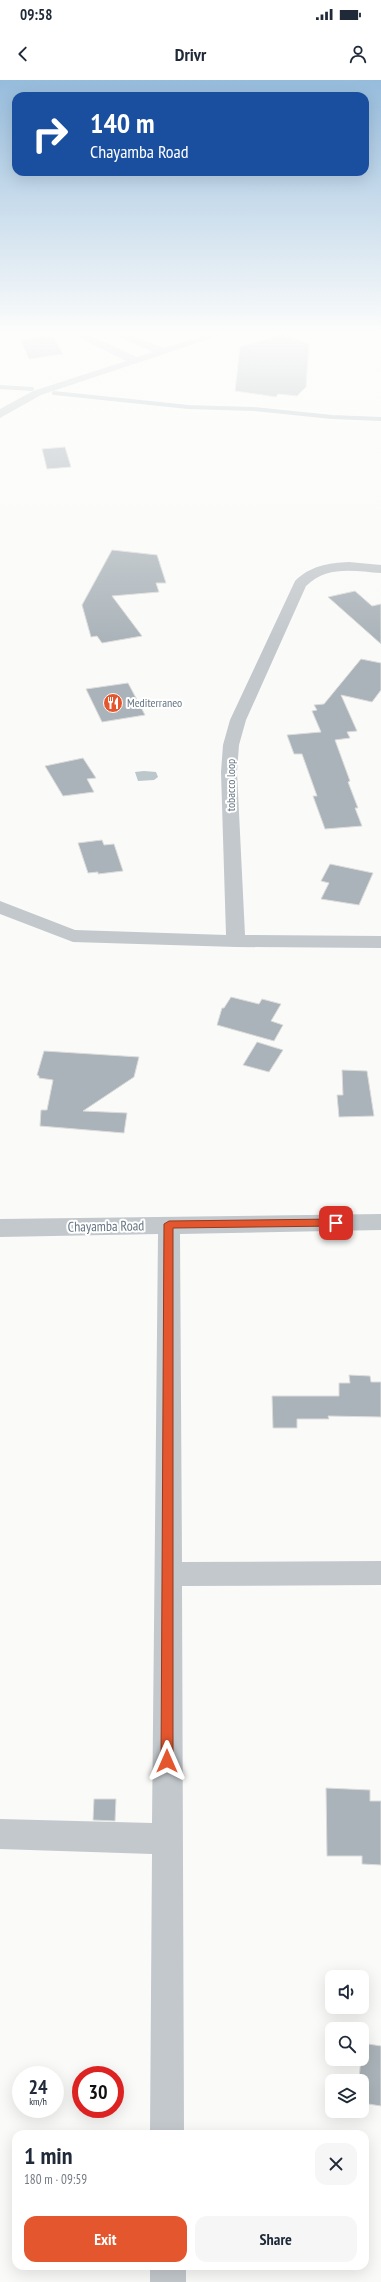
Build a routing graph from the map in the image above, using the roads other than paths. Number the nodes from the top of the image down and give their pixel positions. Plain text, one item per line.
1 (381, 569) edge
2 (0, 907) edge
3 (236, 941) junction
4 (381, 942) edge
5 (381, 1222) edge
6 (169, 1224) junction
7 (0, 1228) edge
8 (381, 1573) edge
9 (168, 1574) junction
10 (0, 1834) edge
11 (166, 1839) junction
12 (167, 2130) edge
13 (168, 2270) edge
14 (168, 2282) edge

1 - 3 street, tobacco loop
2 - 3 street
3 - 4 street
5 - 6 street, Chayamba Road
6 - 7 street, Chayamba Road
6 - 9 street
8 - 9 street
9 - 11 street
10 - 11 street
11 - 12 street
13 - 14 street

